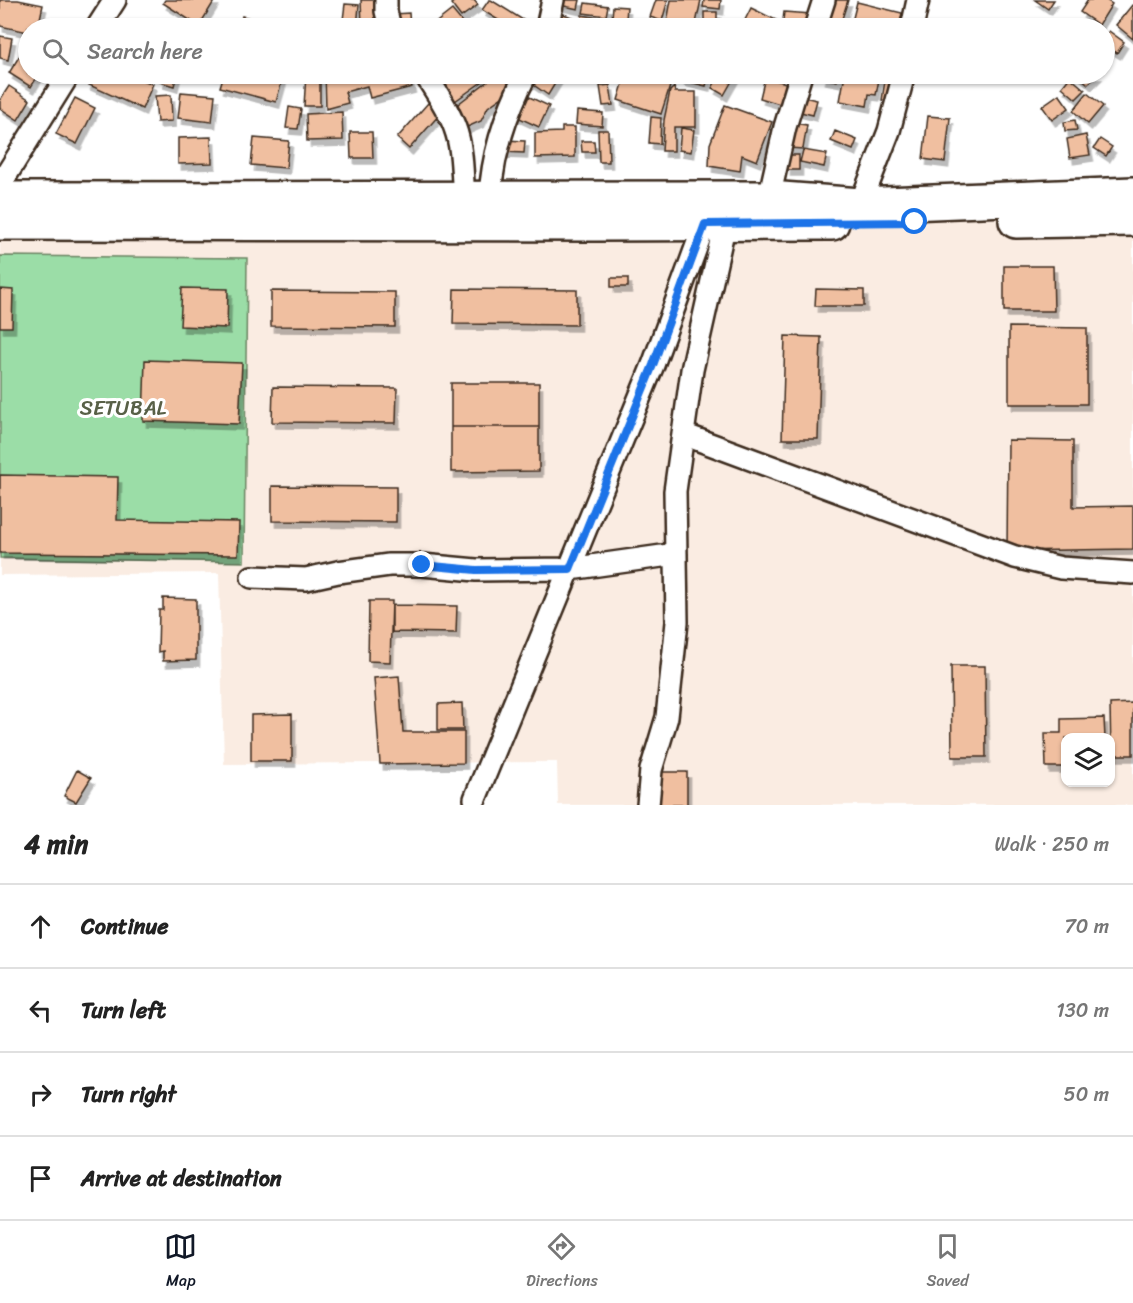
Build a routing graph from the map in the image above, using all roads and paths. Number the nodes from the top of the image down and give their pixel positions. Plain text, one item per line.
1 (115, 0) edge
2 (386, 0) edge
3 (553, 0) edge
4 (824, 0) edge
5 (918, 0) edge
6 (103, 18) edge
7 (388, 18) edge
8 (549, 18) edge
9 (818, 18) edge
10 (914, 18) edge
11 (63, 84) edge
12 (431, 84) edge
13 (522, 84) edge
14 (798, 84) edge
15 (902, 84) edge
16 (0, 185) edge
17 (1133, 194) edge
18 (477, 198) junction
19 (769, 198) junction
20 (0, 199) edge
21 (860, 205) junction
22 (1133, 219) edge
23 (0, 223) edge
24 (715, 223) junction
25 (683, 434) junction
26 (676, 554) junction
27 (570, 569) junction
28 (1133, 573) edge
29 (252, 577) dead end
30 (476, 799) dead end
31 (648, 805) edge

1 - 6 street
2 - 7 street
3 - 8 street
4 - 9 street
5 - 10 street
11 - 16 street
12 - 18 street
13 - 18 street
14 - 19 street
15 - 21 street
17 - 21 main road
18 - 19 main road
18 - 20 main road
19 - 21 main road
22 - 24 main road
23 - 24 main road
24 - 25 street
24 - 27 street
25 - 26 street
25 - 28 street
26 - 27 street
26 - 31 street
27 - 29 street
27 - 30 street

